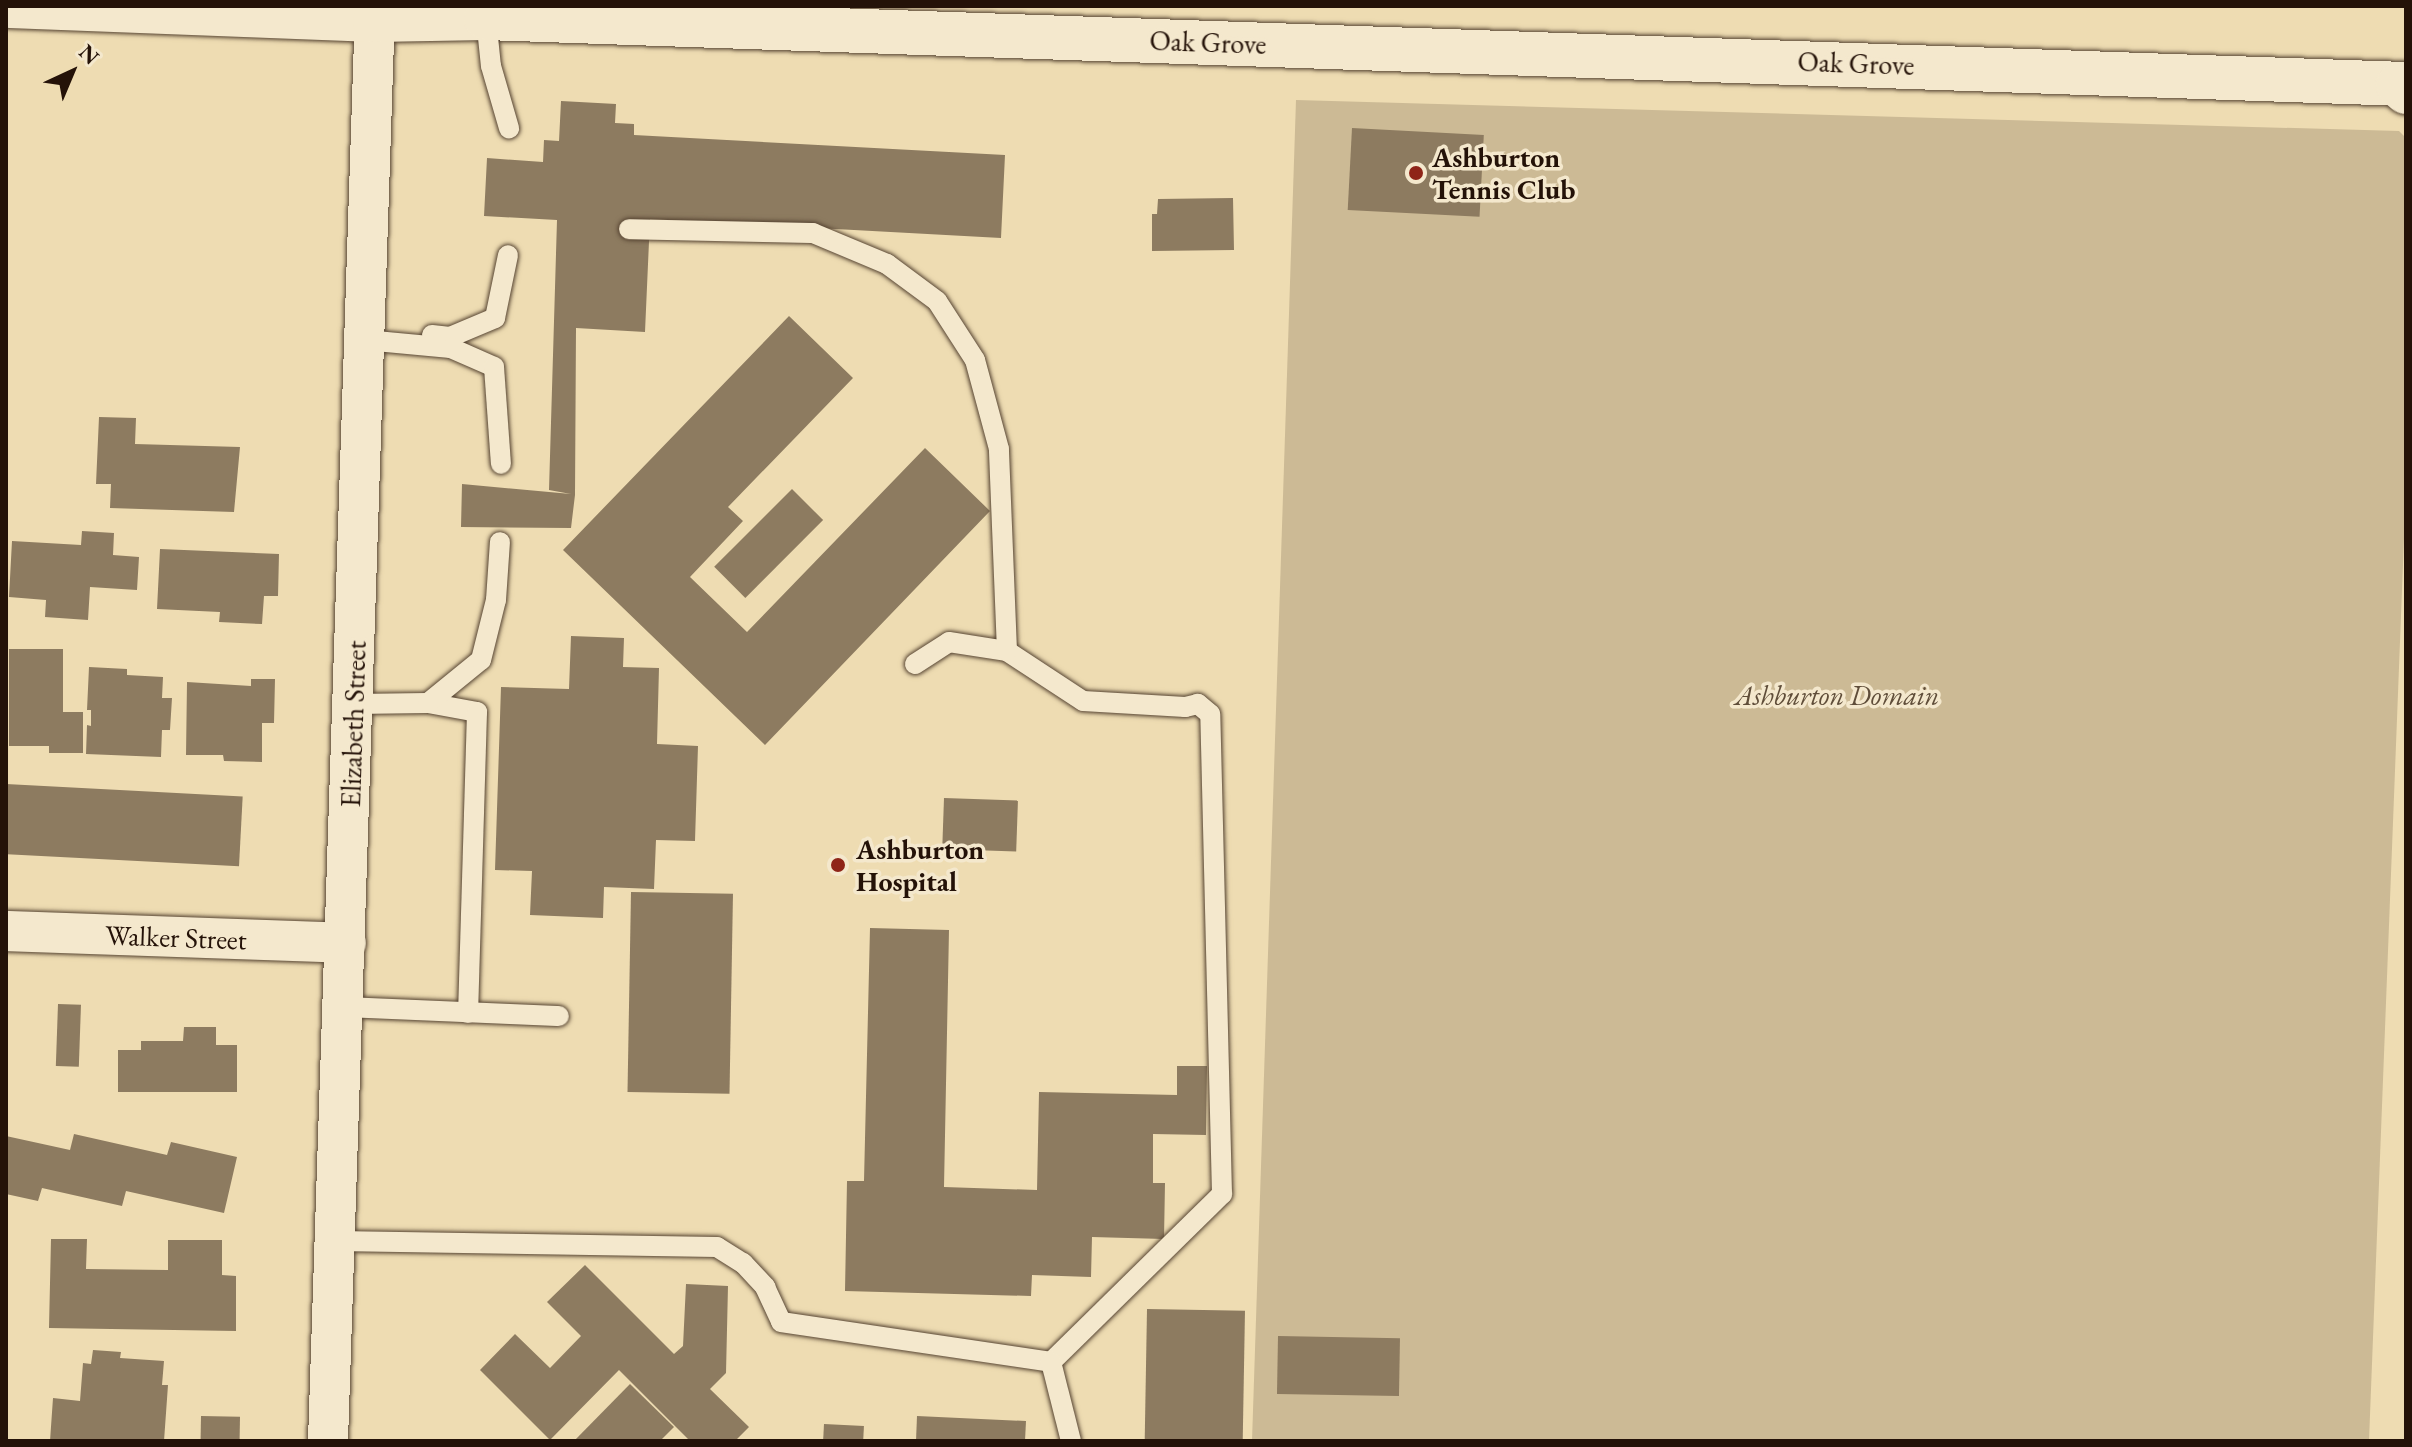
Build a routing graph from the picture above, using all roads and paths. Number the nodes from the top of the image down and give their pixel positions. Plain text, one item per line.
1 (10, 6) edge
2 (375, 13) edge
3 (486, 18) junction
4 (2403, 87) edge
5 (509, 128) dead end
6 (629, 229) dead end
7 (508, 255) dead end
8 (364, 334) junction
9 (501, 464) dead end
10 (500, 542) dead end
11 (1007, 651) junction
12 (915, 664) dead end
13 (428, 703) junction
14 (354, 704) junction
15 (6, 931) edge
16 (346, 943) junction
17 (343, 1007) junction
18 (468, 1013) junction
19 (559, 1016) dead end
20 (336, 1241) junction
21 (1051, 1362) junction
22 (328, 1441) edge
23 (1071, 1441) edge

1 - 2 street, Oak Grove
2 - 3 street, Oak Grove
2 - 8 street, Elizabeth Street
3 - 4 street, Oak Grove
3 - 5 lane
6 - 11 lane
7 - 8 lane
8 - 9 lane
8 - 14 street, Elizabeth Street
10 - 13 lane
11 - 12 lane
11 - 21 lane
13 - 14 lane
13 - 18 lane
14 - 16 street, Elizabeth Street
15 - 16 street, Walker Street
16 - 17 street, Elizabeth Street
17 - 18 lane
17 - 20 street, Elizabeth Street
18 - 19 lane
20 - 21 lane
20 - 22 street, Elizabeth Street
21 - 23 lane

